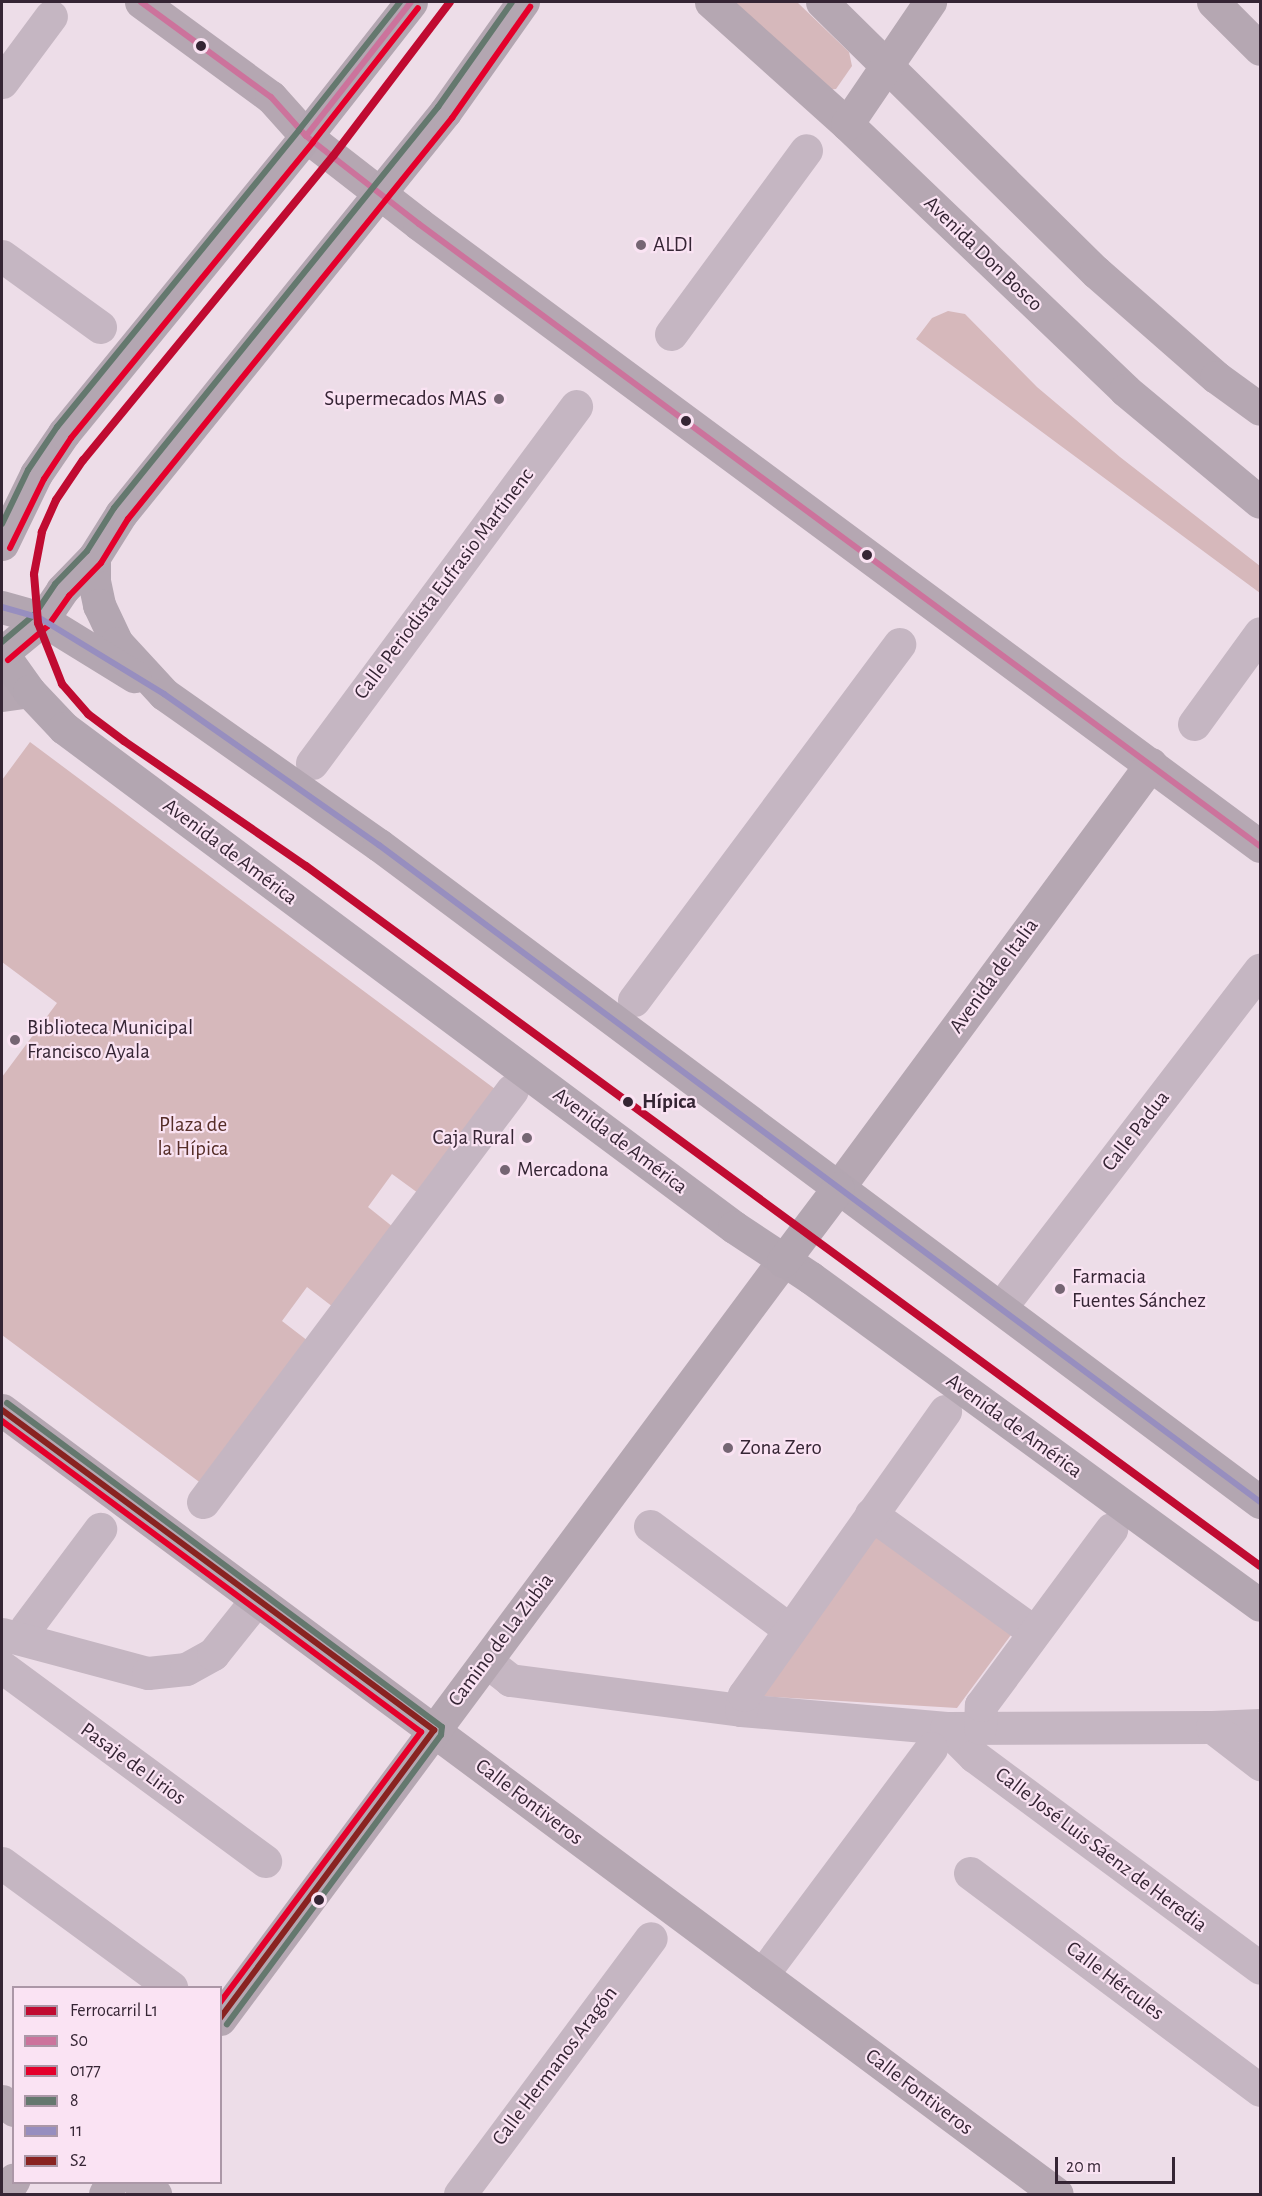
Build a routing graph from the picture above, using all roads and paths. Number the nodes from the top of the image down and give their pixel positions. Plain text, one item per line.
1 (141, 2) edge
2 (411, 2) edge
3 (523, 2) edge
4 (711, 2) edge
5 (822, 2) edge
6 (930, 2) edge
7 (1214, 2) edge
8 (51, 16) dead end
9 (1260, 49) edge
10 (887, 66) junction
11 (2, 82) edge
12 (847, 124) junction
13 (306, 136) junction
14 (806, 150) dead end
15 (380, 194) junction
16 (2, 256) edge
17 (100, 327) dead end
18 (670, 334) dead end
19 (576, 406) dead end
20 (1260, 409) edge
21 (1260, 502) edge
22 (2, 544) edge
23 (94, 557) junction
24 (2, 607) edge
25 (42, 620) junction
26 (1260, 633) edge
27 (898, 644) dead end
28 (2, 653) edge
29 (15, 693) edge
30 (164, 694) junction
31 (1194, 724) dead end
32 (312, 763) dead end
33 (1151, 764) junction
34 (1260, 846) edge
35 (1260, 969) edge
36 (634, 999) dead end
37 (512, 1090) dead end
38 (838, 1188) junction
39 (783, 1261) junction
40 (1011, 1294) dead end
41 (2, 1410) edge
42 (945, 1411) dead end
43 (1257, 1493) edge
44 (203, 1502) dead end
45 (871, 1514) junction
46 (650, 1526) dead end
47 (100, 1529) dead end
48 (1110, 1529) dead end
49 (256, 1599) junction
50 (1260, 1605) edge
51 (790, 1630) junction
52 (14, 1631) edge
53 (1034, 1632) junction
54 (486, 1661) junction
55 (2, 1667) edge
56 (741, 1710) junction
57 (1260, 1725) edge
58 (1212, 1727) junction
59 (980, 1728) junction
60 (434, 1731) junction
61 (938, 1738) junction
62 (1260, 1764) edge
63 (265, 1861) dead end
64 (2, 1863) edge
65 (970, 1873) dead end
66 (651, 1938) dead end
67 (1260, 1968) edge
68 (762, 1975) junction
69 (170, 1986) edge
70 (222, 2016) edge
71 (1260, 2090) edge
72 (141, 2184) edge
73 (155, 2194) edge
74 (460, 2194) edge
75 (1057, 2194) edge

1 - 13 main road
2 - 13 main road
3 - 15 main road
4 - 12 main road, Avenida Don Bosco
5 - 10 main road
6 - 10 main road
7 - 9 main road
8 - 11 street
10 - 12 main road
10 - 20 main road
12 - 21 main road, Avenida Don Bosco
13 - 15 main road
13 - 22 main road
14 - 18 street
15 - 23 main road
15 - 33 main road
16 - 17 street
19 - 32 street, Calle Periodista Eufrasio Martinenc
23 - 25 main road
23 - 30 main road
24 - 25 main road
25 - 28 main road
25 - 30 main road
26 - 31 street
27 - 36 street
28 - 29 main road, Avenida de América
29 - 39 main road, Avenida de América
30 - 38 main road
33 - 34 main road
33 - 38 main road, Avenida de Italia
35 - 40 street, Calle Padua
37 - 44 street
38 - 39 main road
38 - 43 main road
39 - 50 main road, Avenida de América
39 - 54 main road, Camino de La Zubia
41 - 49 main road, Calle Fontiveros
42 - 45 street
45 - 51 street
45 - 53 street
46 - 51 street
47 - 52 street
48 - 53 street
49 - 52 street
49 - 60 main road, Calle Fontiveros
51 - 56 street
53 - 59 street
54 - 56 street
54 - 60 main road, Camino de La Zubia
55 - 63 street, Pasaje de Lirios
56 - 61 street
57 - 58 street
58 - 59 street
58 - 62 street
59 - 61 street
60 - 68 main road, Calle Fontiveros
60 - 70 main road, Camino de La Zubia
61 - 67 street, Calle José Luis Sáenz de Heredia
61 - 68 street
64 - 69 street
65 - 71 street, Calle Hércules
66 - 74 street, Calle Hermanos Aragón
68 - 75 main road, Calle Fontiveros
72 - 73 main road

